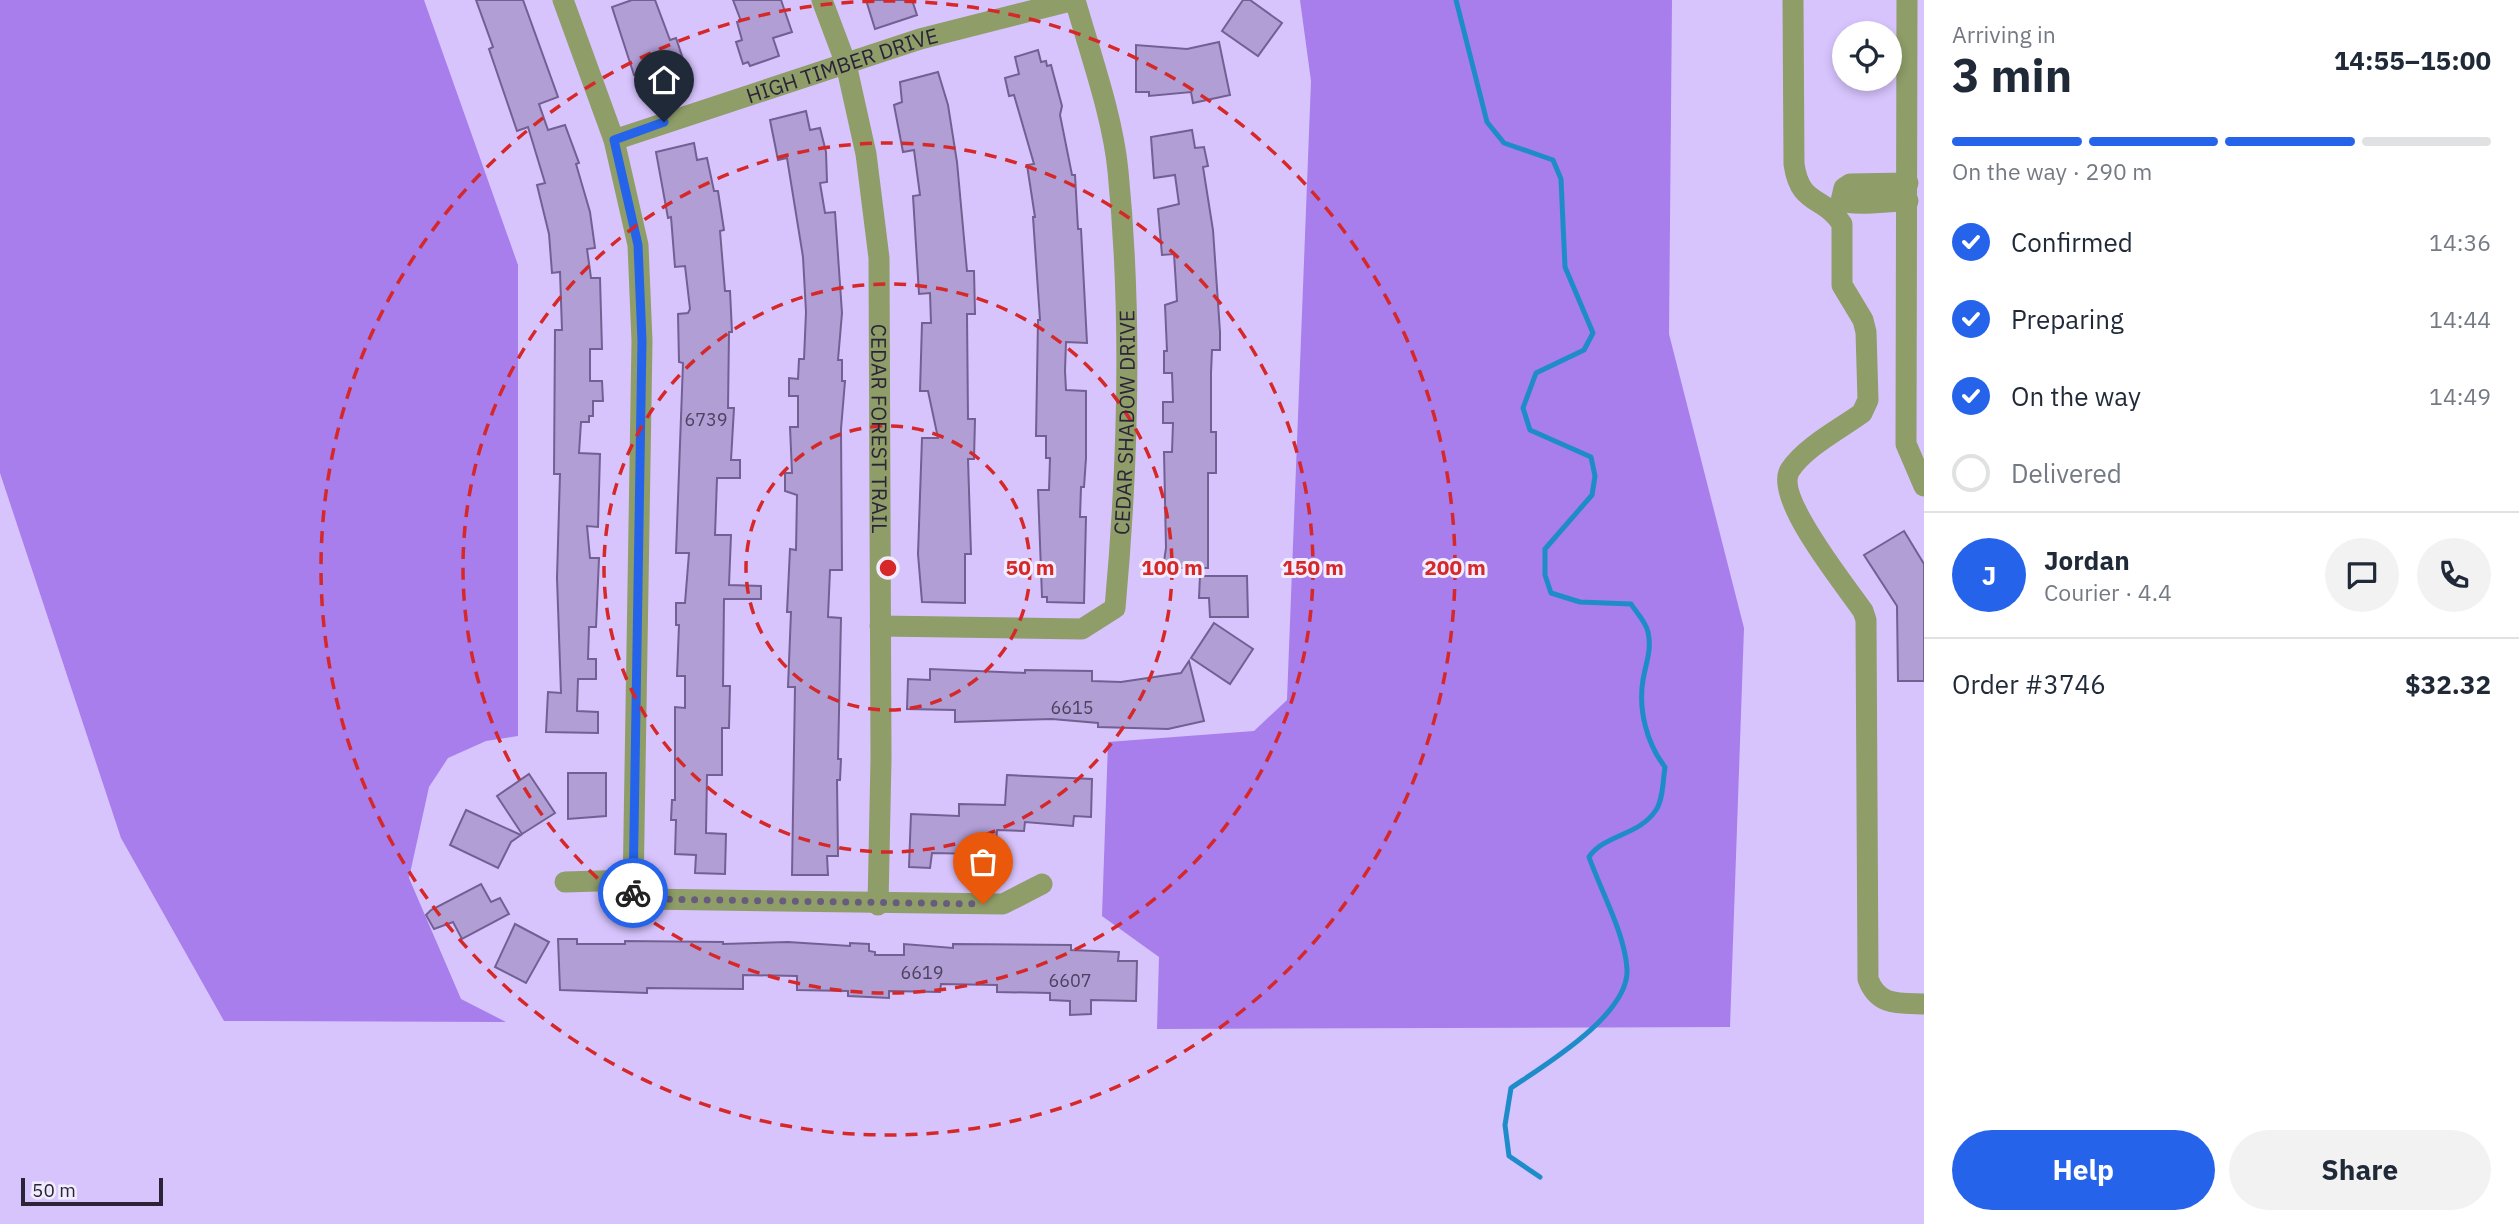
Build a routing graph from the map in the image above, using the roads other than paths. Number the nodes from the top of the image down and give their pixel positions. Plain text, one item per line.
1 (564, 0) edge
2 (822, 0) edge
3 (1075, 0) edge
4 (1793, 0) edge
5 (1907, 0) edge
6 (846, 64) junction
7 (614, 140) junction
8 (1908, 192) junction
9 (1836, 206) junction
10 (1924, 486) edge
11 (880, 626) junction
12 (633, 880) junction
13 (565, 882) dead end
14 (1042, 884) dead end
15 (878, 905) junction
16 (1924, 1004) edge

1 - 7 street
2 - 6 street, CEDAR FOREST TRAIL
3 - 6 street, HIGH TIMBER DRIVE
3 - 11 street, CEDAR SHADOW DRIVE
4 - 9 street
5 - 8 street
6 - 7 street, HIGH TIMBER DRIVE
6 - 11 street, CEDAR FOREST TRAIL
7 - 12 street
8 - 9 street
8 - 10 street
9 - 16 street
11 - 15 street, CEDAR FOREST TRAIL
12 - 13 street
12 - 15 street
14 - 15 street

